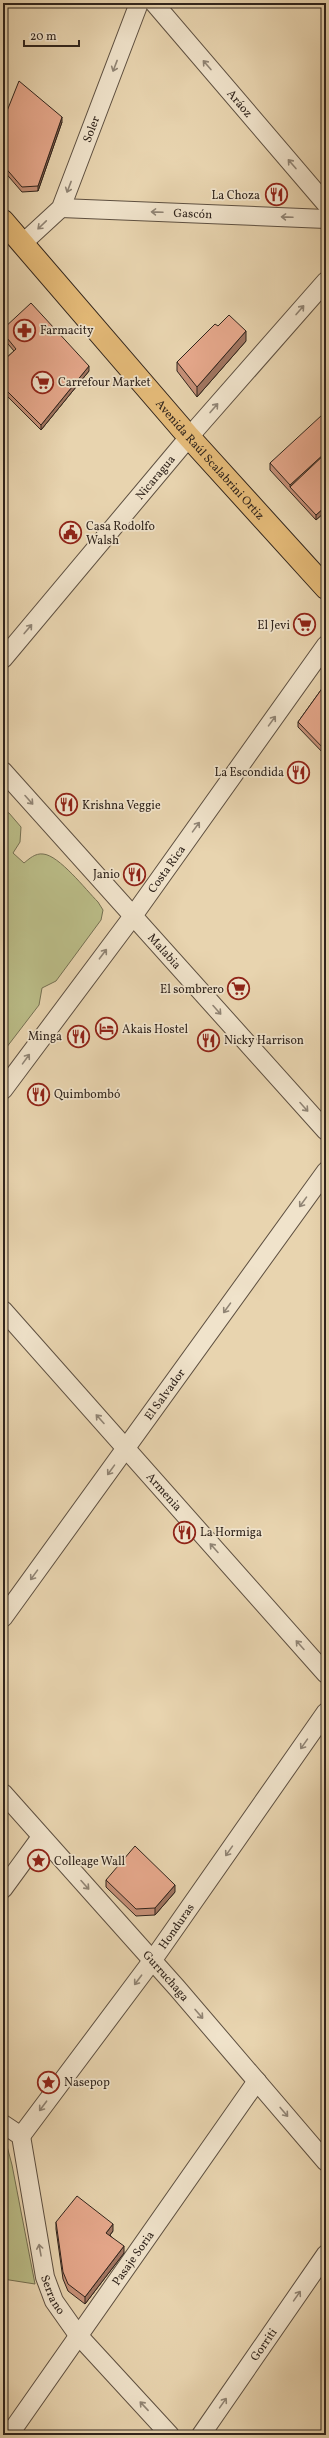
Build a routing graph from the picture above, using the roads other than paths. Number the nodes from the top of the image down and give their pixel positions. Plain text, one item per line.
1 (139, 3) edge
2 (154, 3) edge
3 (326, 204) edge
4 (61, 208) junction
5 (326, 219) edge
6 (3, 221) edge
7 (23, 243) junction
8 (326, 281) edge
9 (188, 437) junction
10 (326, 588) edge
11 (326, 645) edge
12 (3, 659) edge
13 (3, 771) edge
14 (132, 916) junction
15 (3, 1090) edge
16 (326, 1131) edge
17 (326, 1171) edge
18 (3, 1310) edge
19 (126, 1448) junction
20 (3, 1618) edge
21 (326, 1674) edge
22 (326, 1712) edge
23 (3, 1793) edge
24 (41, 1837) junction
25 (3, 1889) edge
26 (152, 1960) junction
27 (257, 2081) junction
28 (3, 2124) edge
29 (21, 2136) junction
30 (326, 2162) edge
31 (326, 2254) edge
32 (78, 2335) junction
33 (9, 2435) edge
34 (170, 2435) edge
35 (201, 2435) edge

1 -> 4 street, Soler
3 -> 2 street, Aráoz
5 -> 4 street, Gascón
4 -> 7 street, Soler
6 - 7 main road, Avenida Raúl Scalabrini Ortiz
7 - 9 main road, Avenida Raúl Scalabrini Ortiz
9 -> 8 street, Nicaragua
9 - 10 main road, Avenida Raúl Scalabrini Ortiz
12 -> 9 street, Nicaragua
14 -> 11 street, Costa Rica
13 -> 14 street, Malabia
15 -> 14 street, Costa Rica
14 -> 16 street, Malabia
17 -> 19 street, El Salvador
19 -> 18 street, Armenia
19 -> 20 street, El Salvador
21 -> 19 street, Armenia
22 -> 26 street, Honduras
23 - 24 street, Gurruchaga
24 - 25 street
24 -> 26 street, Gurruchaga
26 -> 27 street, Gurruchaga
26 -> 29 street, Honduras
27 -> 30 street, Gurruchaga
27 - 32 street, Pasaje Soria
28 - 29 street
32 -> 29 street, Serrano
35 -> 31 street, Gorriti
32 - 33 street, Pasaje Soria
34 -> 32 street, Serrano

